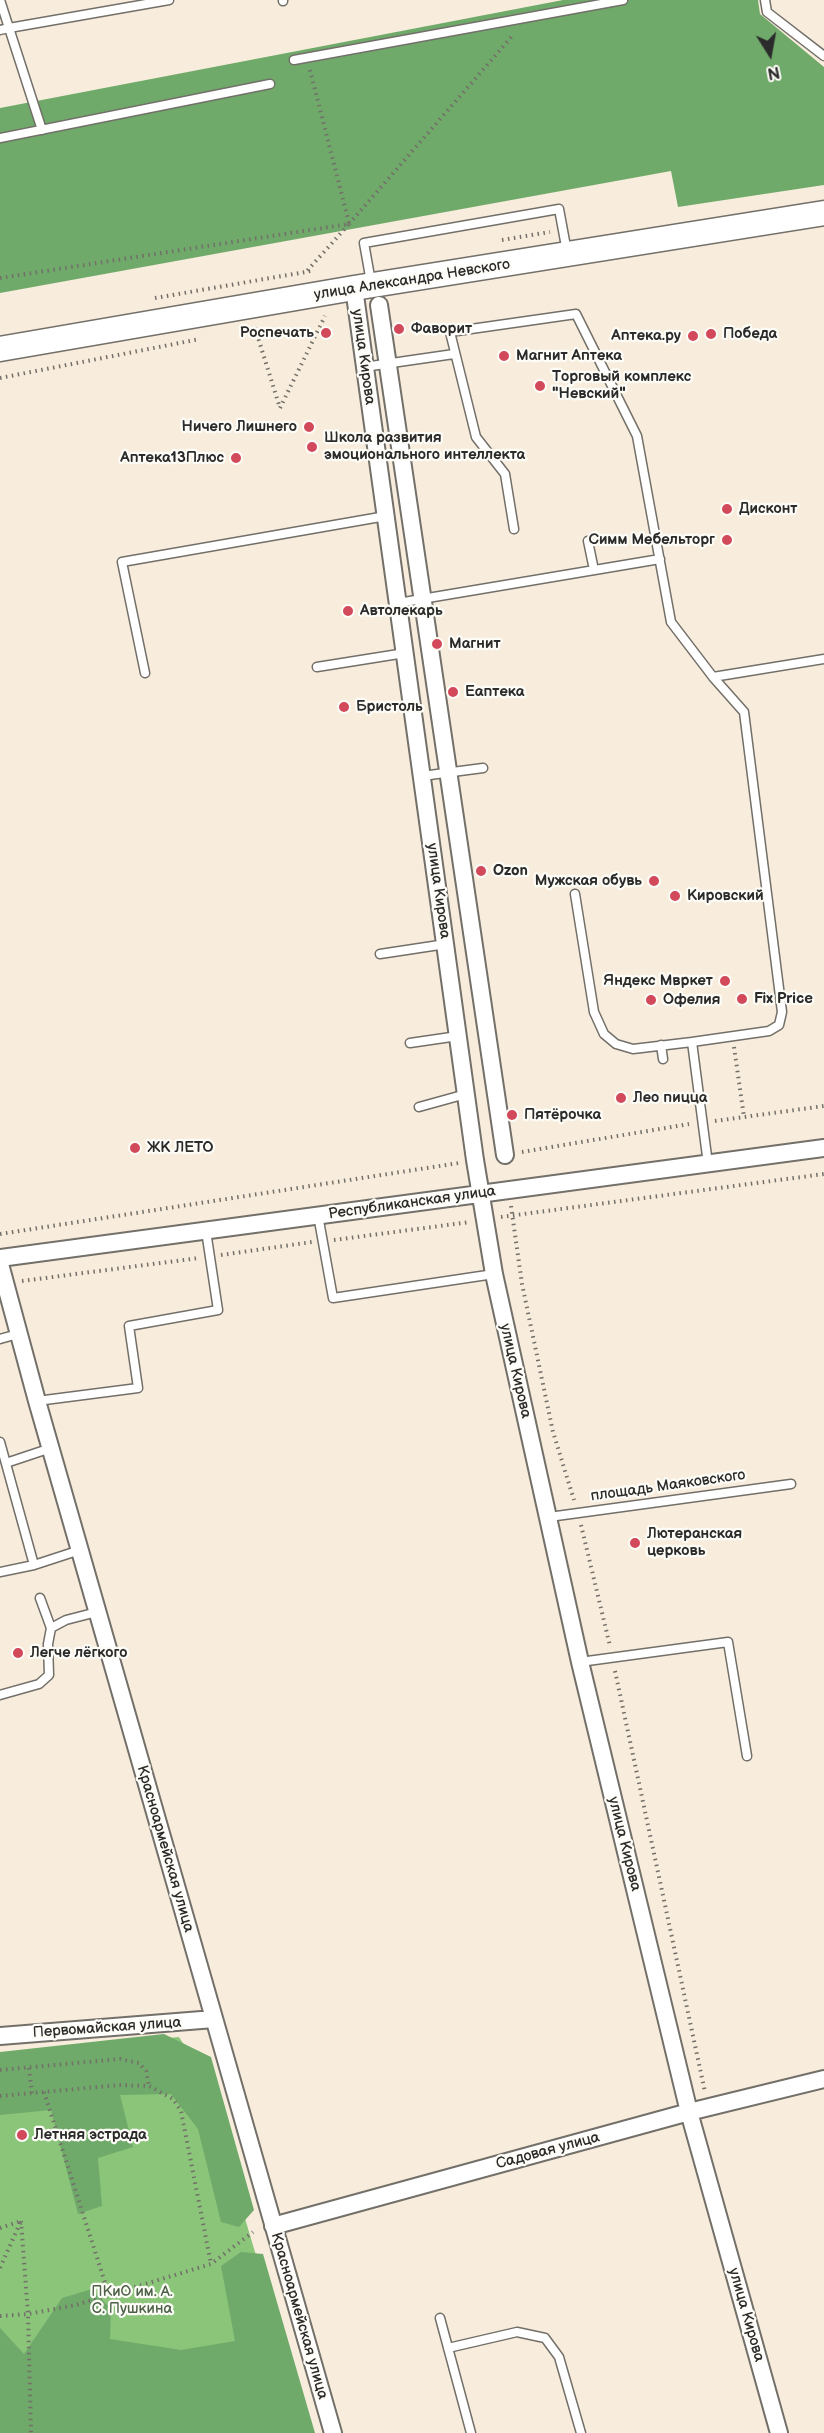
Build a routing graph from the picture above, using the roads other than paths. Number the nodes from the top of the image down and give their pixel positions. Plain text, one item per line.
1 (0, 0) edge
2 (169, 0) edge
3 (623, 0) edge
4 (765, 0) edge
5 (4, 29) edge
6 (824, 56) edge
7 (294, 60) dead end
8 (270, 84) dead end
9 (42, 130) junction
10 (0, 138) edge
11 (824, 213) edge
12 (567, 254) junction
13 (368, 293) junction
14 (0, 349) edge
15 (454, 354) junction
16 (388, 363) junction
17 (364, 367) junction
18 (386, 516) junction
19 (514, 529) dead end
20 (588, 541) dead end
21 (660, 559) junction
22 (594, 570) junction
23 (423, 599) junction
24 (398, 603) junction
25 (405, 653) junction
26 (824, 659) edge
27 (317, 667) dead end
28 (145, 673) dead end
29 (713, 678) junction
30 (483, 768) dead end
31 (422, 776) junction
32 (575, 894) dead end
33 (446, 944) junction
34 (380, 954) dead end
35 (458, 1036) junction
36 (692, 1042) junction
37 (410, 1043) dead end
38 (661, 1045) junction
39 (663, 1059) dead end
40 (466, 1094) junction
41 (419, 1107) dead end
42 (824, 1148) edge
43 (505, 1155) road end
44 (708, 1164) junction
45 (480, 1194) junction
46 (318, 1215) junction
47 (206, 1230) junction
48 (0, 1258) edge
49 (0, 1264) edge
50 (494, 1274) junction
51 (18, 1334) junction
52 (0, 1340) edge
53 (37, 1401) junction
54 (0, 1442) edge
55 (51, 1448) junction
56 (6, 1463) junction
57 (791, 1484) dead end
58 (549, 1517) junction
59 (80, 1550) junction
60 (34, 1565) junction
61 (0, 1572) edge
62 (40, 1598) dead end
63 (97, 1612) junction
64 (51, 1628) junction
65 (580, 1662) junction
66 (0, 1695) edge
67 (747, 1756) dead end
68 (214, 2019) junction
69 (0, 2036) edge
70 (824, 2079) edge
71 (688, 2112) junction
72 (273, 2226) junction
73 (440, 2318) dead end
74 (448, 2348) junction
75 (333, 2433) edge
76 (471, 2433) edge
77 (581, 2433) edge
78 (779, 2433) edge

1 - 5 lane
2 - 5 lane
3 - 7 lane
4 - 6 lane
5 - 9 lane
8 - 9 lane
9 - 10 lane
11 - 12 main road, улица Александра Невского
12 - 13 main road, улица Александра Невского
12 - 13 lane
13 - 14 main road, улица Александра Невского
13 - 16 street
13 - 17 street, улица Кирова
15 - 16 lane
15 - 19 lane
15 - 21 lane
16 - 17 lane
16 - 23 street
17 - 18 street, улица Кирова
18 - 24 street, улица Кирова
18 - 28 lane
20 - 22 lane
21 - 22 lane
21 - 29 lane
22 - 23 lane
23 - 24 lane
23 - 43 street
24 - 25 street, улица Кирова
25 - 27 lane
25 - 31 street, улица Кирова
26 - 29 lane
29 - 36 lane
30 - 31 lane
31 - 33 street, улица Кирова
32 - 38 lane
33 - 34 lane
33 - 35 street, улица Кирова
35 - 37 lane
35 - 40 street, улица Кирова
36 - 38 lane
36 - 44 lane
38 - 39 lane
40 - 41 lane
40 - 45 street, улица Кирова
42 - 44 street, Республиканская улица
44 - 45 street, Республиканская улица
45 - 46 street, Республиканская улица
45 - 50 street, улица Кирова
46 - 47 street, Республиканская улица
46 - 50 lane
47 - 48 street, Республиканская улица
47 - 53 lane
49 - 51 street, Красноармейская улица
50 - 58 street, улица Кирова
51 - 52 lane
51 - 53 street, Красноармейская улица
53 - 55 street, Красноармейская улица
54 - 56 lane
55 - 56 lane
55 - 59 street, Красноармейская улица
56 - 60 lane
57 - 58 lane, площадь Маяковского
58 - 65 street, улица Кирова
59 - 60 lane
59 - 63 street, Красноармейская улица
60 - 61 lane
62 - 64 lane
63 - 64 lane
63 - 68 street, Красноармейская улица
64 - 66 lane
65 - 67 lane
65 - 71 street, улица Кирова
68 - 69 street, Первомайская улица
68 - 72 street, Красноармейская улица
70 - 71 street, Садовая улица
71 - 72 street, Садовая улица
71 - 78 street, улица Кирова
72 - 75 street, Красноармейская улица
73 - 74 lane
74 - 76 lane
74 - 77 lane

